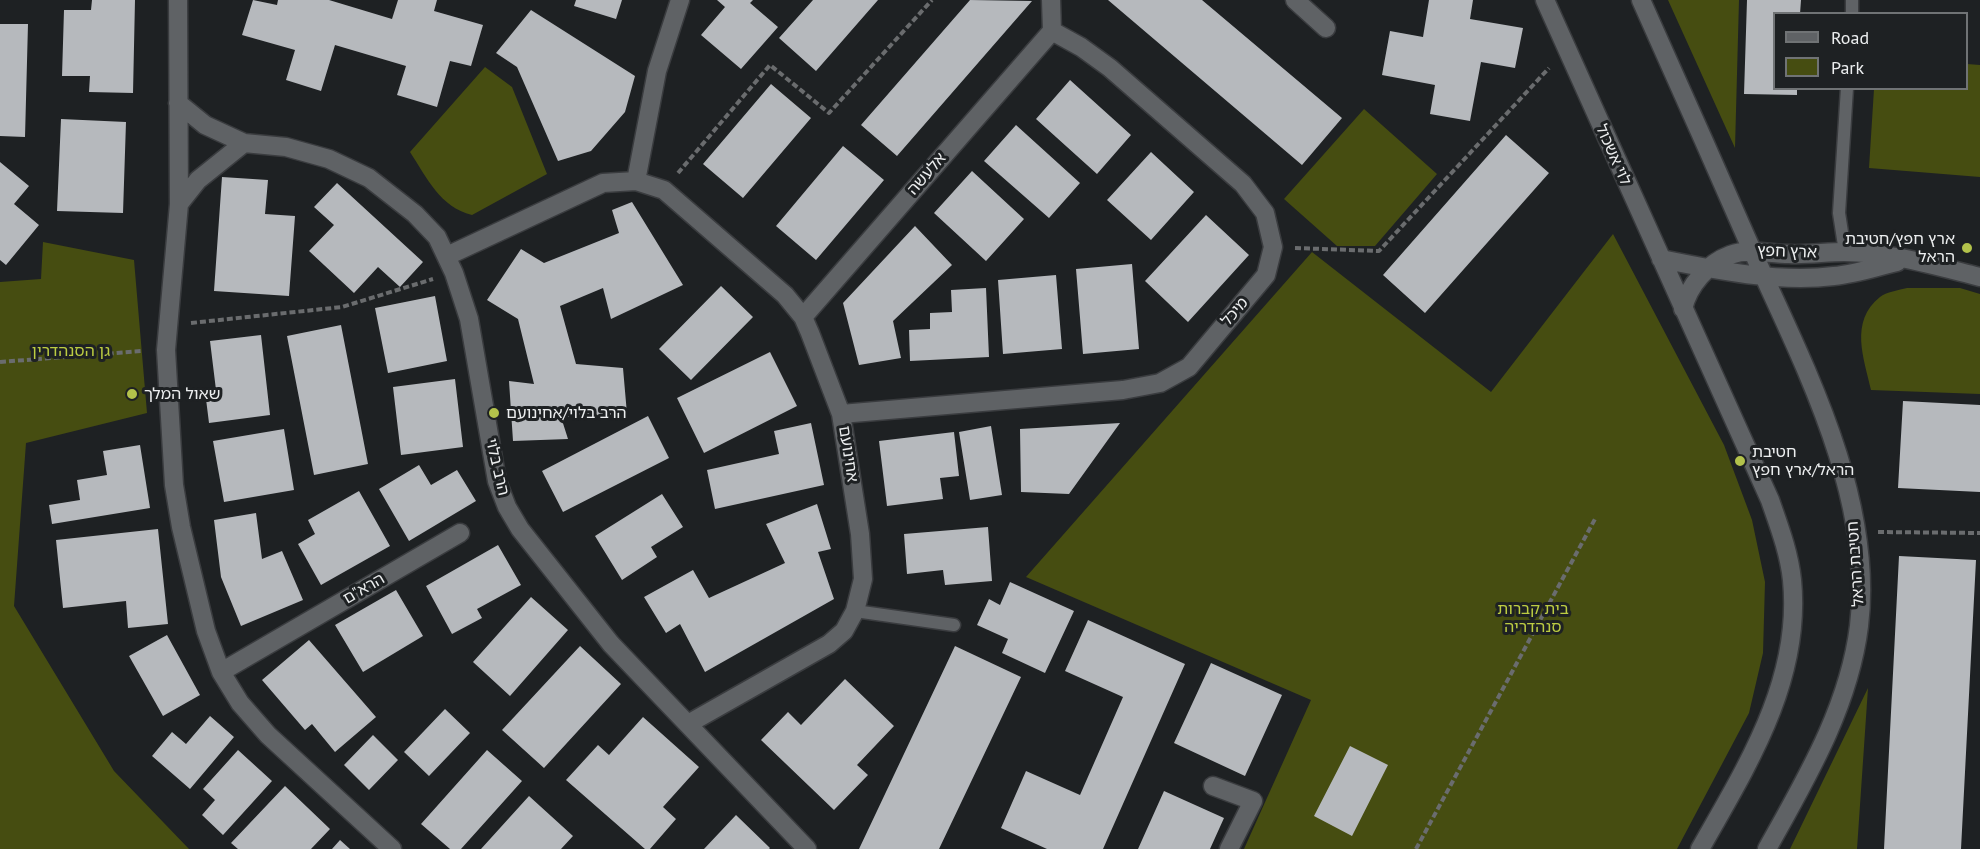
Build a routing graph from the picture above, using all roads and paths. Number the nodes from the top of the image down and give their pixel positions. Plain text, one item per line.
1 (178, 0) edge
2 (680, 0) edge
3 (932, 0) edge
4 (1052, 0) edge
5 (1295, 0) edge
6 (1545, 0) edge
7 (1641, 0) edge
8 (1326, 28) dead end
9 (1052, 31) junction
10 (1566, 50) junction
11 (1847, 90) edge
12 (178, 103) junction
13 (244, 143) junction
14 (636, 181) junction
15 (664, 190) junction
16 (179, 204) junction
17 (1273, 247) junction
18 (1753, 250) junction
19 (1845, 252) junction
20 (1660, 259) junction
21 (1904, 260) junction
22 (451, 264) junction
23 (1710, 268) junction
24 (1763, 274) junction
25 (1980, 278) edge
26 (1683, 309) junction
27 (803, 317) junction
28 (168, 326) junction
29 (166, 350) junction
30 (0, 362) edge
31 (841, 414) junction
32 (1595, 519) dead end
33 (1856, 532) junction
34 (1980, 532) edge
35 (460, 533) dead end
36 (855, 611) junction
37 (954, 625) dead end
38 (221, 672) junction
39 (688, 724) junction
40 (1213, 786) dead end
41 (392, 849) edge
42 (807, 849) edge
43 (1229, 849) edge
44 (1416, 849) edge
45 (1700, 849) edge
46 (1767, 849) edge

1 - 12 street
2 - 14 street
3 - 15 path
4 - 9 street
5 - 8 street
6 - 10 street, לוי אשכול
7 - 18 street
9 - 17 street, מיכל
9 - 27 street, אלעשה
10 - 17 path
10 - 20 street, לוי אשכול
11 - 19 lane
12 - 13 street, הרב בלוי
12 - 16 street
13 - 16 street
13 - 22 street, הרב בלוי
14 - 15 street, אחינועם
14 - 22 street, אחינועם
15 - 27 street, אחינועם
16 - 28 street
17 - 31 street, מיכל
18 - 19 street, ארץ חפץ
18 - 23 street, ארץ חפץ
18 - 24 street
19 - 21 street, ארץ חפץ
20 - 23 street, ארץ חפץ
20 - 26 street, לוי אשכול
21 - 24 street, ארץ חפץ
21 - 25 street, ארץ חפץ
22 - 28 path
22 - 39 street, הרב בלוי
23 - 24 street, ארץ חפץ
23 - 26 street, ארץ חפץ
24 - 33 street, חטיבת הראל
26 - 45 street
27 - 31 street, אחינועם
28 - 29 street
29 - 30 path
29 - 38 street
31 - 36 street, אחינועם
32 - 44 path
33 - 34 path
33 - 46 street, חטיבת הראל
35 - 38 street, הרא"ם
36 - 37 lane
36 - 39 street, אחינועם
38 - 41 street
39 - 42 street, הרב בלוי
40 - 43 street

